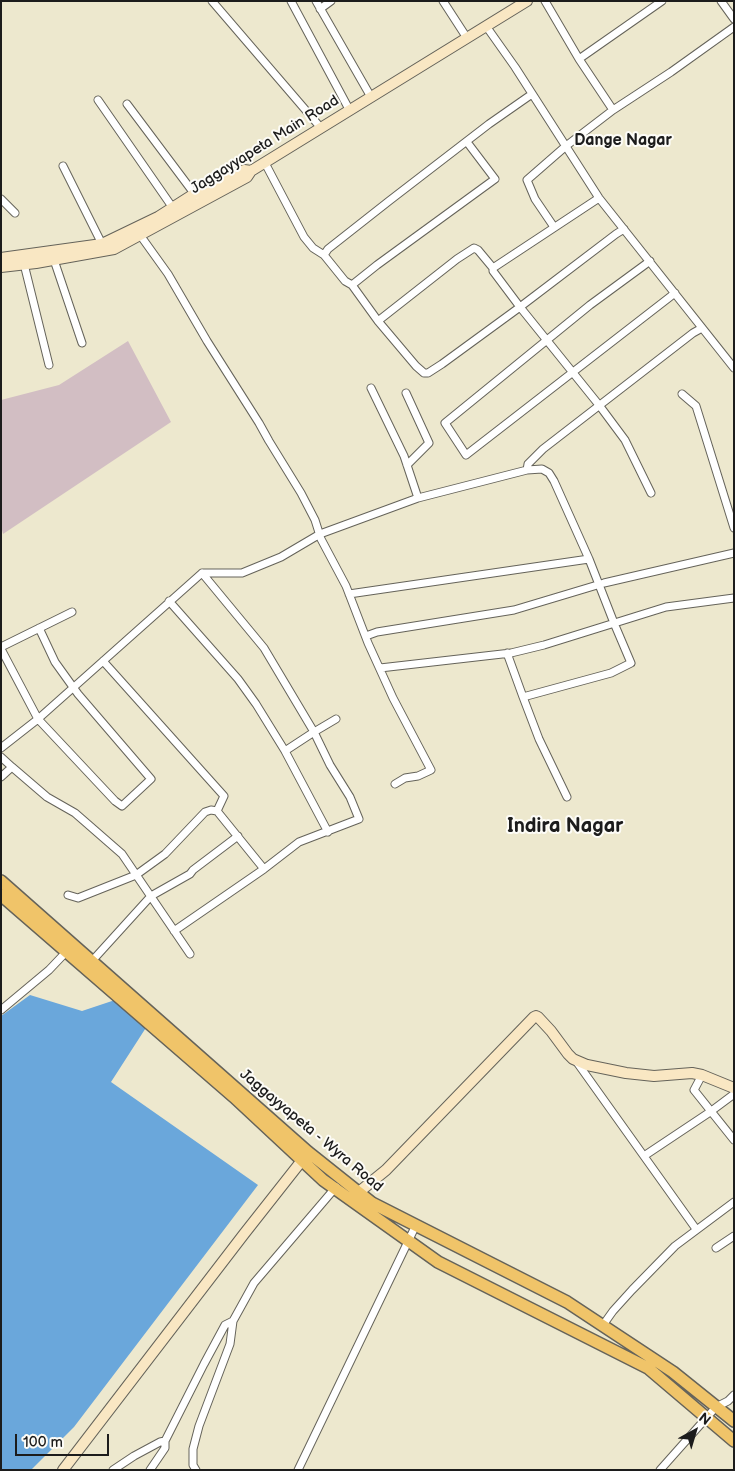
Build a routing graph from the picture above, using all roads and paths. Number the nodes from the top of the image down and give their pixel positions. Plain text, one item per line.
1 (212, 1) edge
2 (291, 1) edge
3 (316, 1) edge
4 (332, 1) edge
5 (443, 1) edge
6 (527, 1) edge
7 (545, 1) edge
8 (662, 1) edge
9 (721, 1) edge
10 (320, 9) junction
11 (734, 19) edge
12 (486, 26) junction
13 (734, 27) edge
14 (468, 38) junction
15 (579, 59) junction
16 (532, 94) junction
17 (371, 98) junction
18 (98, 100) dead end
19 (127, 104) dead end
20 (350, 110) junction
21 (614, 110) junction
22 (321, 128) junction
23 (467, 142) junction
24 (566, 146) junction
25 (265, 163) junction
26 (63, 166) dead end
27 (251, 171) junction
28 (194, 194) junction
29 (599, 198) junction
30 (1, 199) edge
31 (200, 202) junction
32 (175, 212) junction
33 (15, 213) dead end
34 (554, 227) junction
35 (624, 230) junction
36 (140, 235) junction
37 (104, 247) junction
38 (324, 255) junction
39 (1, 258) edge
40 (54, 260) junction
41 (650, 261) junction
42 (24, 264) junction
43 (1, 267) edge
44 (493, 268) junction
45 (352, 285) junction
46 (675, 293) junction
47 (520, 307) junction
48 (378, 320) junction
49 (702, 328) junction
50 (546, 340) junction
51 (82, 343) dead end
52 (49, 365) dead end
53 (734, 368) edge
54 (573, 373) junction
55 (371, 388) dead end
56 (406, 393) dead end
57 (682, 394) dead end
58 (599, 405) junction
59 (407, 465) junction
60 (527, 470) junction
61 (651, 493) dead end
62 (418, 498) junction
63 (734, 528) edge
64 (320, 534) junction
65 (734, 553) edge
66 (590, 559) junction
67 (202, 573) junction
68 (598, 585) junction
69 (349, 594) junction
70 (734, 598) edge
71 (169, 601) junction
72 (72, 612) dead end
73 (614, 623) junction
74 (39, 628) junction
75 (366, 636) junction
76 (1, 648) edge
77 (507, 653) junction
78 (103, 661) junction
79 (380, 668) junction
80 (73, 687) junction
81 (523, 697) junction
82 (38, 719) junction
83 (336, 719) dead end
84 (314, 732) junction
85 (1, 748) edge
86 (285, 751) junction
87 (1, 757) edge
88 (12, 768) junction
89 (1, 777) edge
90 (395, 784) dead end
91 (567, 797) dead end
92 (217, 811) junction
93 (328, 832) junction
94 (238, 836) junction
95 (264, 868) junction
96 (136, 875) junction
97 (1, 882) edge
98 (1, 895) edge
99 (68, 895) dead end
100 (151, 896) junction
101 (174, 931) junction
102 (70, 948) junction
103 (190, 954) dead end
104 (92, 961) junction
105 (1, 1010) edge
106 (576, 1060) junction
107 (702, 1075) junction
108 (734, 1088) edge
109 (734, 1094) edge
110 (710, 1112) junction
111 (734, 1140) edge
112 (305, 1156) junction
113 (644, 1156) junction
114 (342, 1179) junction
115 (334, 1189) junction
116 (359, 1192) junction
117 (734, 1202) edge
118 (416, 1225) junction
119 (696, 1229) junction
120 (734, 1236) edge
121 (408, 1241) junction
122 (716, 1248) dead end
123 (233, 1321) junction
124 (603, 1326) junction
125 (734, 1395) edge
126 (716, 1407) junction
127 (706, 1418) junction
128 (734, 1421) edge
129 (165, 1441) junction
130 (734, 1441) edge
131 (193, 1468) edge
132 (63, 1470) edge
133 (113, 1470) edge
134 (150, 1470) edge
135 (298, 1470) edge
136 (660, 1470) edge

1 - 22 street
2 - 20 street
3 - 10 street
4 - 10 street
5 - 14 street
6 - 12 main road, Jaggayyapeta Main Road
7 - 15 street
8 - 15 street
9 - 11 street
10 - 17 street
12 - 14 main road, Jaggayyapeta Main Road
12 - 16 street
13 - 21 street
14 - 17 main road, Jaggayyapeta Main Road
15 - 21 street
16 - 23 street
16 - 24 street
17 - 20 main road, Jaggayyapeta Main Road
18 - 32 street
19 - 28 street
20 - 22 main road, Jaggayyapeta Main Road
21 - 24 street
22 - 25 main road, Jaggayyapeta Main Road
23 - 38 street
23 - 45 street
24 - 29 street
24 - 34 street
25 - 27 main road, Jaggayyapeta Main Road
25 - 38 street
26 - 37 street
27 - 28 main road
27 - 31 main road, Jaggayyapeta Main Road
28 - 31 street
28 - 32 main road
29 - 34 street
29 - 35 street
30 - 33 street
31 - 32 main road, Jaggayyapeta Main Road
32 - 36 main road, Jaggayyapeta Main Road
32 - 37 main road
34 - 44 street
35 - 41 street
35 - 47 street
36 - 37 main road, Jaggayyapeta Main Road
36 - 64 street
37 - 39 main road
37 - 40 main road, Jaggayyapeta Main Road
38 - 45 street
40 - 42 main road, Jaggayyapeta Main Road
40 - 51 street
41 - 46 street
41 - 50 street
42 - 43 main road, Jaggayyapeta Main Road
42 - 52 street
44 - 47 street
44 - 48 street
45 - 48 street
46 - 49 street
46 - 54 street
47 - 48 street
47 - 50 street
49 - 53 street
49 - 58 street
50 - 54 street
50 - 54 street
54 - 58 street
55 - 59 street
56 - 59 street
57 - 63 street
58 - 60 street
58 - 61 street
59 - 62 street
60 - 62 street
60 - 66 street
62 - 64 street
64 - 67 street
64 - 69 street
65 - 68 street
66 - 68 street
66 - 69 street
67 - 71 street
67 - 84 street
68 - 73 street
68 - 75 street
69 - 75 street
70 - 73 street
71 - 78 street
71 - 86 street
72 - 74 street
73 - 77 street
73 - 81 street
74 - 76 street
74 - 80 street
75 - 79 street
76 - 82 street
77 - 79 street
77 - 81 street
78 - 80 street
78 - 92 street
79 - 90 street
80 - 82 street
80 - 82 street
81 - 91 street
82 - 85 street
83 - 84 street
84 - 86 street
84 - 93 street
86 - 93 street
87 - 88 street
88 - 89 street
88 - 96 street
92 - 94 street
92 - 96 street
93 - 95 street
94 - 95 street
94 - 100 street
95 - 101 street
96 - 99 street
96 - 100 street
97 - 102 main road, Jaggayyapeta - Wyra Road
98 - 102 main road
100 - 101 street
100 - 104 street
101 - 103 street
102 - 104 main road, Jaggayyapeta - Wyra Road
102 - 105 street
102 - 112 main road
104 - 112 main road, Jaggayyapeta - Wyra Road
106 - 107 main road
106 - 113 street
106 - 116 main road
107 - 108 main road
107 - 110 street
109 - 110 street
110 - 111 street
110 - 113 street
112 - 114 main road, Jaggayyapeta - Wyra Road
112 - 115 main road
112 - 132 main road
113 - 119 street
114 - 115 street
114 - 116 main road, Jaggayyapeta - Wyra Road
115 - 121 main road
115 - 123 street
116 - 118 main road, Jaggayyapeta - Wyra Road
117 - 119 street
118 - 121 street
118 - 124 main road, Jaggayyapeta - Wyra Road
119 - 124 street
120 - 122 street
121 - 127 main road
121 - 135 street
123 - 129 street
123 - 131 street
124 - 126 main road, Jaggayyapeta - Wyra Road
125 - 126 street
126 - 127 street
126 - 128 main road, Jaggayyapeta - Wyra Road
127 - 130 main road
127 - 136 street
129 - 133 street
129 - 134 street

